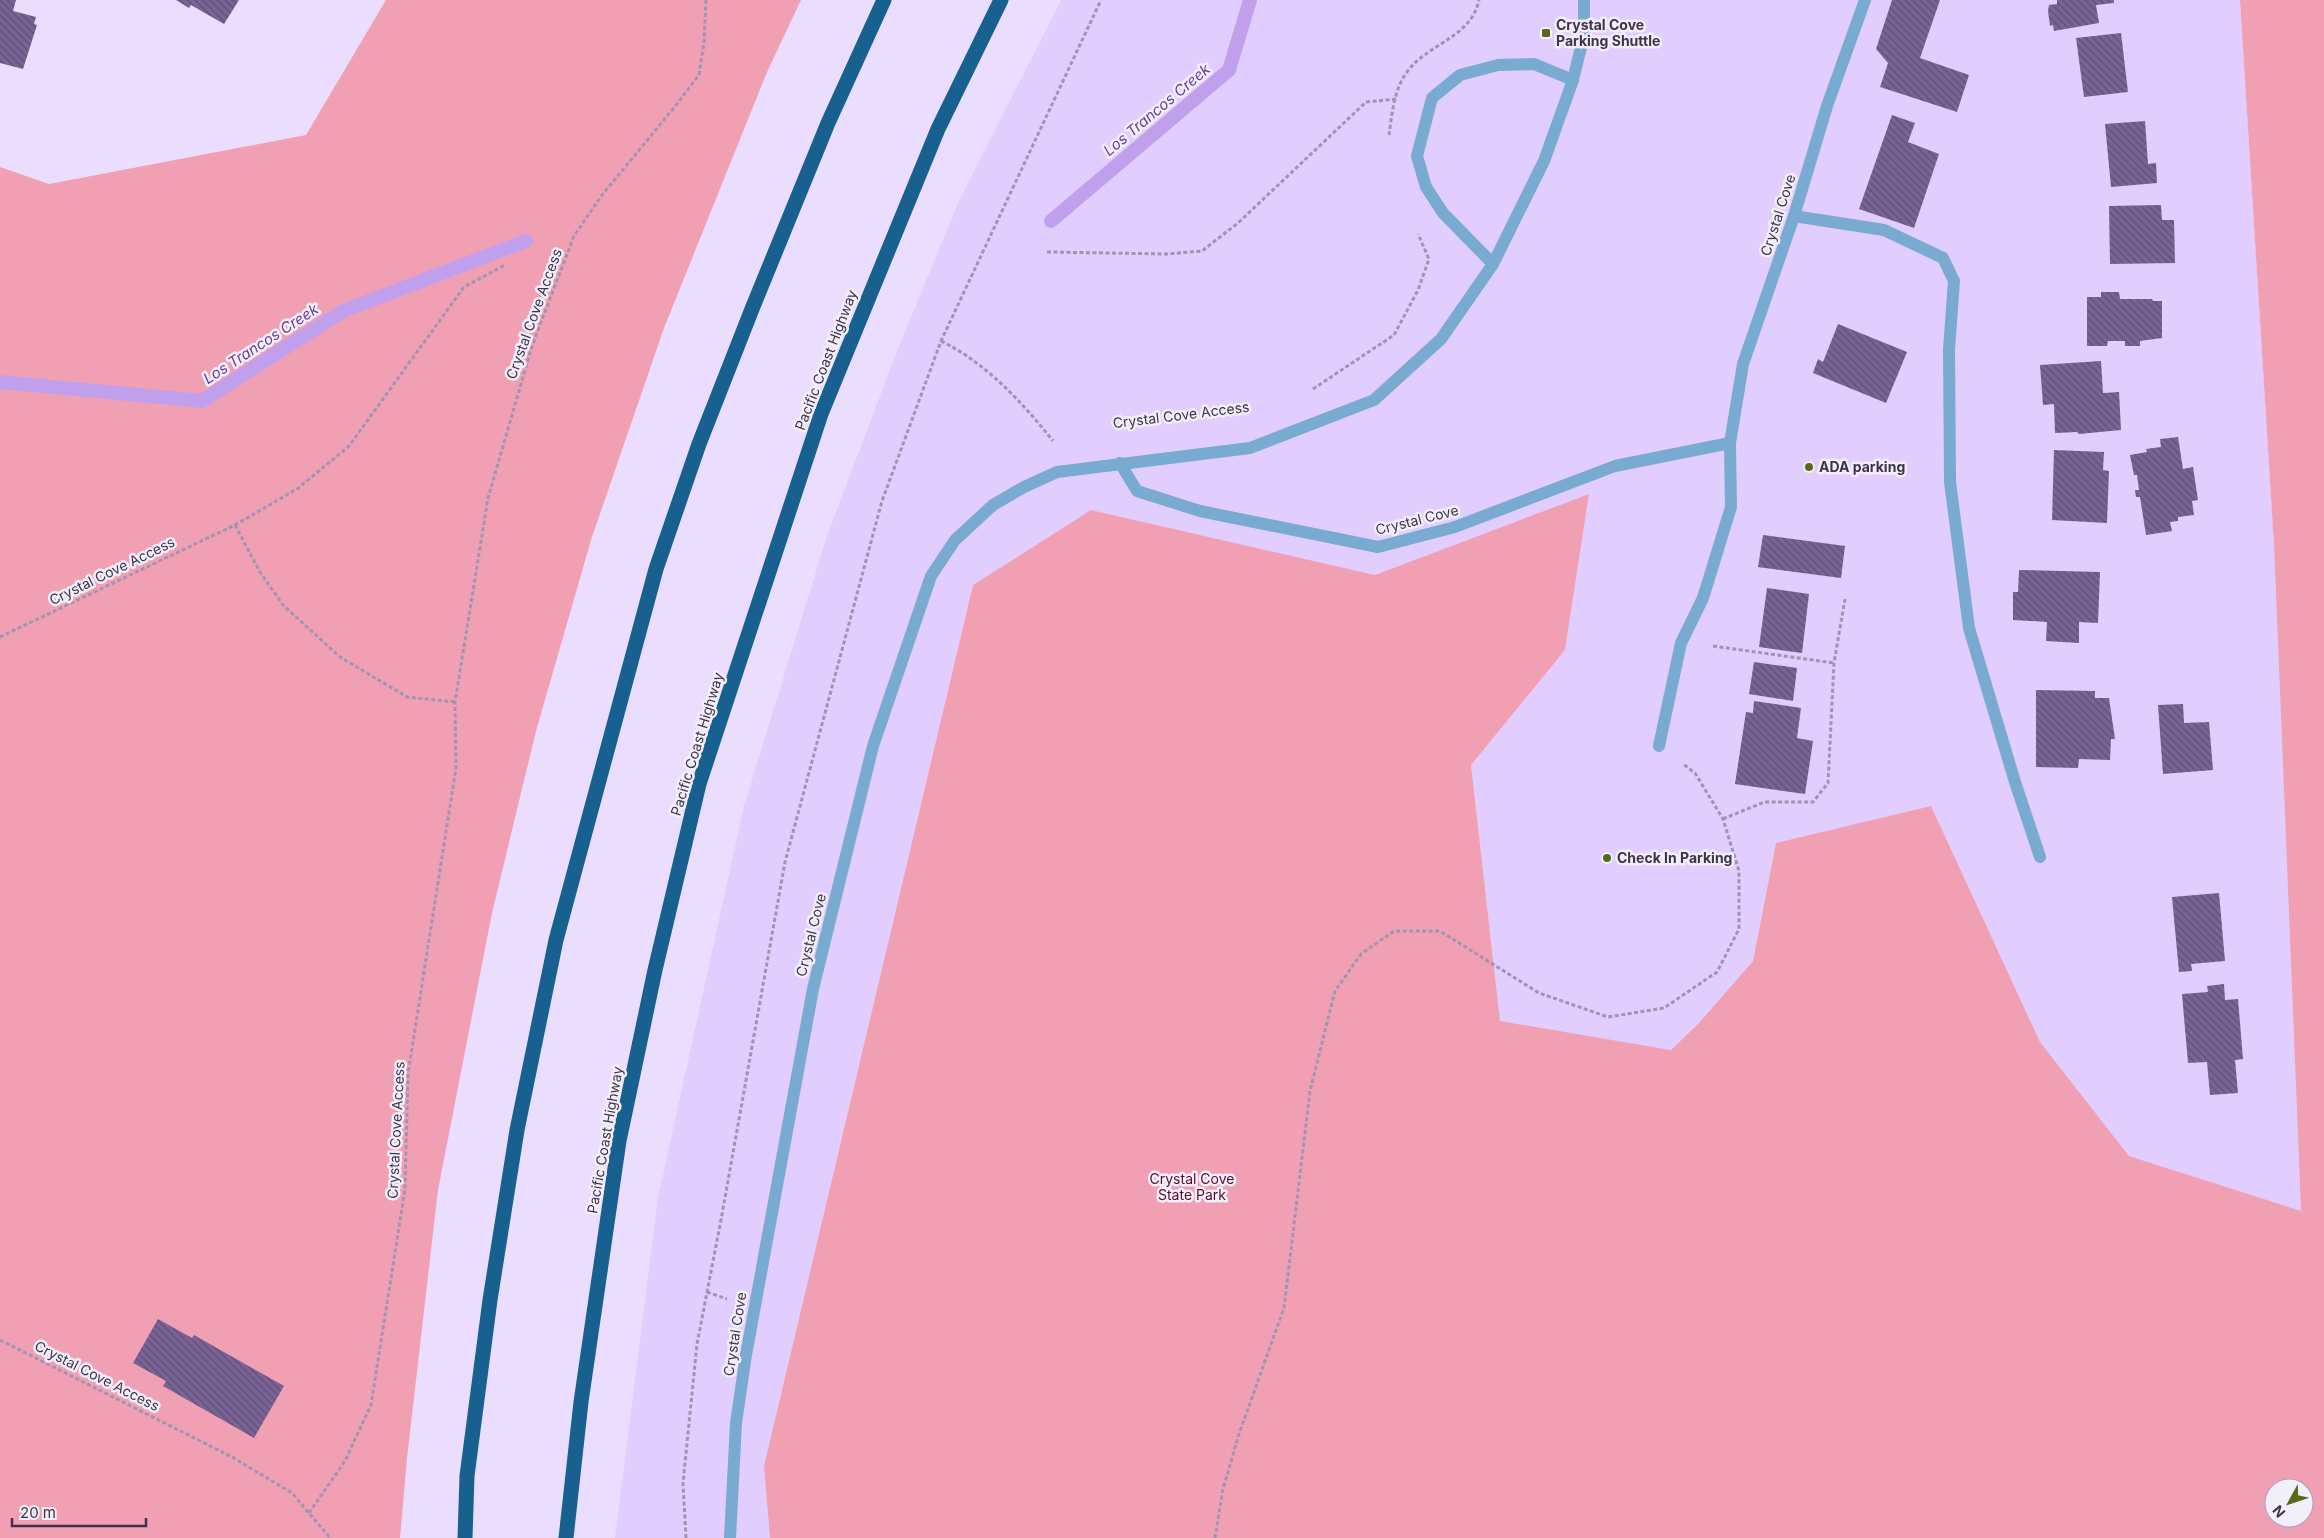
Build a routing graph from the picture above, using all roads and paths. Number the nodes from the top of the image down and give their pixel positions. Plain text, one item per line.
1 (706, 0) edge
2 (884, 0) edge
3 (1001, 0) edge
4 (1479, 0) edge
5 (1584, 0) edge
6 (1865, 0) edge
7 (1573, 80) junction
8 (1432, 98) junction
9 (1395, 99) junction
10 (1388, 136) dead end
11 (1794, 216) junction
12 (1415, 229) dead end
13 (1047, 252) dead end
14 (1493, 264) junction
15 (505, 265) dead end
16 (941, 341) dead end
17 (1312, 389) dead end
18 (1061, 441) dead end
19 (1054, 442) junction
20 (1730, 443) junction
21 (1120, 463) junction
22 (1075, 469) junction
23 (234, 524) junction
24 (1846, 599) dead end
25 (0, 637) edge
26 (1682, 643) junction
27 (1834, 664) junction
28 (455, 702) junction
29 (1659, 746) joint
30 (1723, 819) junction
31 (2040, 857) dead end
32 (0, 1340) edge
33 (309, 1513) junction
34 (330, 1538) edge
35 (465, 1538) edge
36 (566, 1538) edge
37 (730, 1538) edge
38 (1215, 1538) edge

1 - 28 path, Crystal Cove Access
2 - 35 highway
3 - 36 highway, Pacific Coast Highway
4 - 9 path
5 - 7 street, Crystal Cove
6 - 11 street, Crystal Cove
7 - 8 street
7 - 14 street, Crystal Cove
8 - 9 path
8 - 14 street
9 - 10 path
9 - 13 path
11 - 20 street, Crystal Cove
11 - 31 street
12 - 17 path
14 - 21 street, Crystal Cove
15 - 23 path, Crystal Cove Access
16 - 19 path
18 - 19 path
19 - 22 path
20 - 21 street, Crystal Cove
20 - 26 street, Crystal Cove
21 - 22 street, Crystal Cove
22 - 37 street, Crystal Cove
23 - 25 path, Crystal Cove Access
23 - 28 path
24 - 27 path
26 - 27 path
26 - 29 street, Crystal Cove
27 - 30 path
28 - 33 path, Crystal Cove Access
29 - 30 path
30 - 38 path
32 - 33 path, Crystal Cove Access
33 - 34 path, Crystal Cove Access

